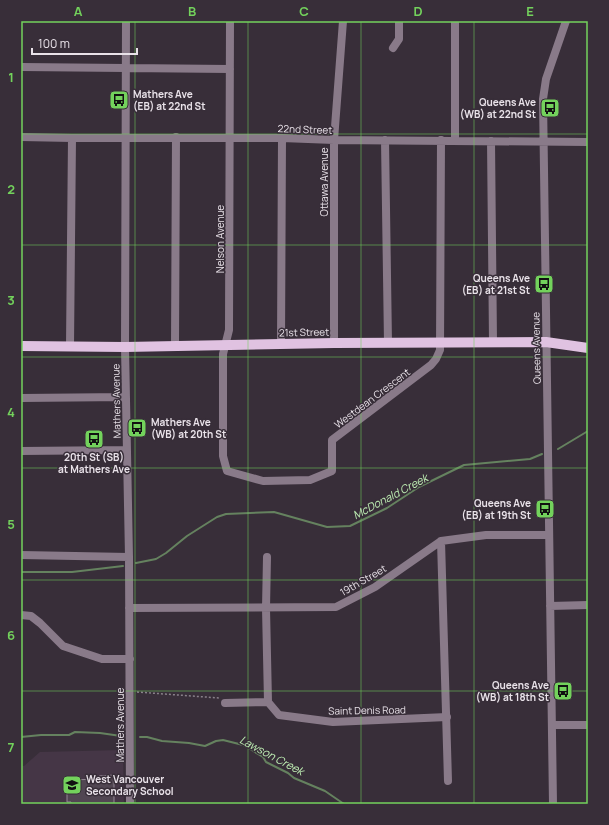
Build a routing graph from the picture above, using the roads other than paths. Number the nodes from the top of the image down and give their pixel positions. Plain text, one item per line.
1 (126, 21) edge
2 (230, 21) edge
3 (343, 21) edge
4 (399, 21) edge
5 (455, 21) edge
6 (566, 21) edge
7 (392, 48) dead end
8 (21, 67) edge
9 (126, 69) junction
10 (230, 69) junction
11 (21, 137) edge
12 (176, 137) junction
13 (230, 137) junction
14 (72, 138) junction
15 (125, 138) junction
16 (282, 138) junction
17 (334, 140) junction
18 (386, 140) junction
19 (441, 140) junction
20 (455, 141) junction
21 (491, 141) junction
22 (544, 141) junction
23 (588, 142) edge
24 (493, 342) junction
25 (546, 342) junction
26 (334, 343) junction
27 (388, 343) junction
28 (440, 343) junction
29 (281, 344) junction
30 (21, 346) edge
31 (70, 346) junction
32 (175, 346) junction
33 (226, 346) junction
34 (125, 347) junction
35 (588, 348) edge
36 (126, 397) junction
37 (21, 398) edge
38 (127, 450) junction
39 (21, 451) edge
40 (223, 456) joint
41 (548, 535) junction
42 (442, 541) junction
43 (21, 555) edge
44 (129, 557) junction
45 (267, 557) dead end
46 (588, 605) edge
47 (550, 606) junction
48 (130, 608) junction
49 (266, 608) junction
50 (21, 615) edge
51 (130, 658) junction
52 (268, 702) junction
53 (225, 703) road end
54 (447, 717) junction
55 (552, 725) junction
56 (588, 725) edge
57 (448, 781) dead end
58 (130, 804) edge
59 (553, 804) edge

1 - 9 street, Mathers Avenue
2 - 10 street, Nelson Avenue
3 - 17 street, Ottawa Avenue
4 - 7 street
5 - 20 street
6 - 22 street, Queens Avenue
8 - 9 street
9 - 10 street
9 - 15 street, Mathers Avenue
10 - 13 street, Nelson Avenue
11 - 14 street, 22nd Street
12 - 13 street, 22nd Street
12 - 15 street, 22nd Street
12 - 32 street
13 - 16 street, 22nd Street
13 - 33 street, Nelson Avenue
14 - 15 street, 22nd Street
14 - 31 street
15 - 34 street, Mathers Avenue
16 - 17 street, 22nd Street
16 - 29 street
17 - 18 street, 22nd Street
17 - 26 street, Ottawa Avenue
18 - 19 street, 22nd Street
18 - 27 street
19 - 20 street, 22nd Street
19 - 28 street
20 - 21 street, 22nd Street
21 - 22 street, 22nd Street
21 - 24 street
22 - 23 street, 22nd Street
22 - 25 street, Queens Avenue
24 - 25 main road, 21st Street
24 - 28 main road, 21st Street
25 - 35 main road, 21st Street
25 - 41 street, Queens Avenue
26 - 27 main road, 21st Street
26 - 29 main road, 21st Street
27 - 28 main road, 21st Street
28 - 40 street, Westdean Crescent
29 - 33 main road, 21st Street
30 - 31 main road, 21st Street
31 - 34 main road, 21st Street
32 - 33 main road, 21st Street
32 - 34 main road, 21st Street
33 - 40 street, Nelson Avenue
34 - 36 street, Mathers Avenue
36 - 37 street
36 - 38 street, Mathers Avenue
38 - 39 street
38 - 44 street, Mathers Avenue
41 - 42 street, 19th Street
41 - 47 street, Queens Avenue
42 - 49 street, 19th Street
42 - 54 street
43 - 44 street
44 - 48 street, Mathers Avenue
45 - 49 street
46 - 47 street
47 - 55 street, Queens Avenue
48 - 49 street, 19th Street
48 - 51 street, Mathers Avenue
49 - 52 street
50 - 51 street
51 - 58 street, Mathers Avenue
52 - 53 street
52 - 54 street, Saint Denis Road
54 - 57 street
55 - 56 street
55 - 59 street, Queens Avenue

